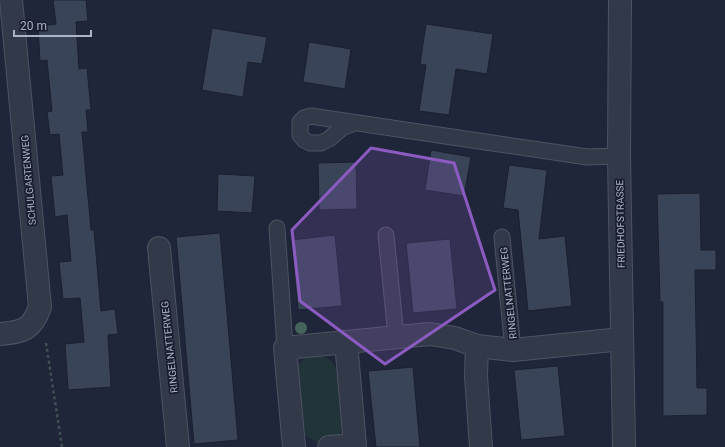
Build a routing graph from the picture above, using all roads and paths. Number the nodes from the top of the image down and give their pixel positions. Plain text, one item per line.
1 (11, 0) edge
2 (620, 0) edge
3 (354, 123) dead end
4 (619, 156) junction
5 (277, 228) dead end
6 (386, 235) dead end
7 (502, 236) dead end
8 (159, 248) dead end
9 (40, 307) junction
10 (0, 334) edge
11 (396, 336) junction
12 (622, 339) junction
13 (346, 342) junction
14 (477, 346) junction
15 (285, 348) junction
16 (513, 350) junction
17 (355, 446) edge
18 (62, 447) edge
19 (178, 447) edge
20 (294, 447) edge
21 (330, 447) edge
22 (481, 447) edge
23 (624, 447) edge

1 - 9 street, SCHULGARTENWEG
2 - 4 street, FRIEDHOFSTRASSE
3 - 4 lane
4 - 12 street, FRIEDHOFSTRASSE
5 - 15 lane
6 - 11 lane
7 - 16 lane, RINGELNATTERWEG
8 - 19 street, RINGELNATTERWEG
9 - 10 street
9 - 18 path
11 - 13 street, RINGELNATTERWEG
11 - 14 street, RINGELNATTERWEG
12 - 16 street, RINGELNATTERWEG
12 - 23 street, FRIEDHOFSTRASSE
13 - 15 street, RINGELNATTERWEG
13 - 17 street
14 - 16 street, RINGELNATTERWEG
14 - 22 street
15 - 20 street
17 - 21 street

